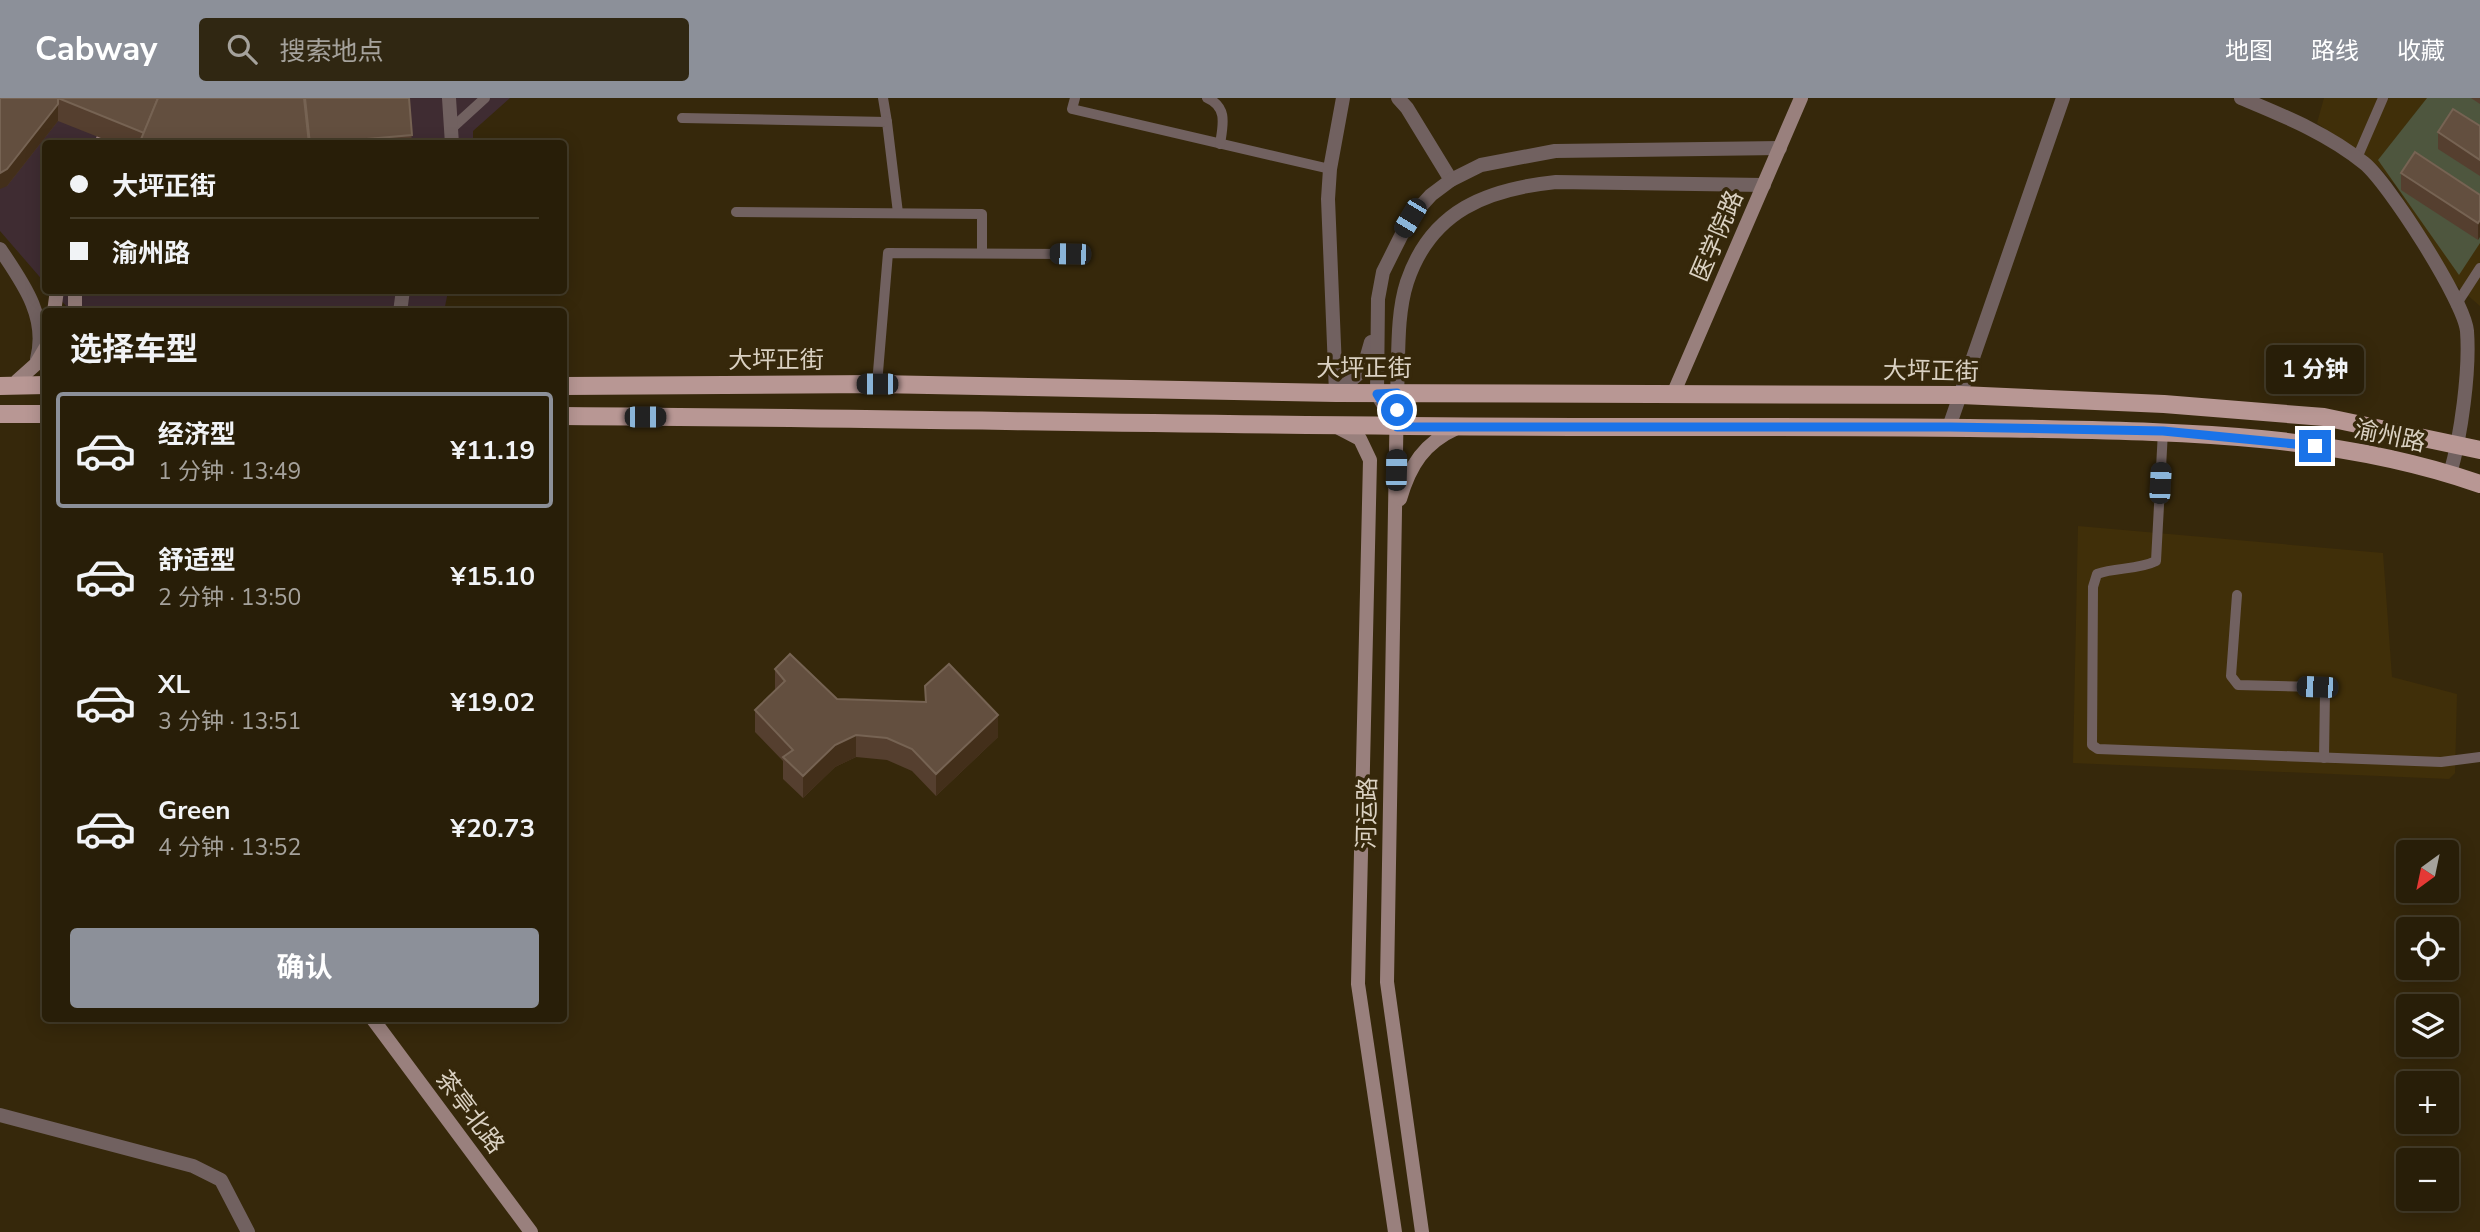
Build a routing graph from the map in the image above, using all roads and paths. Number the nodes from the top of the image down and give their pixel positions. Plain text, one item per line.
1 (121, 98) edge
2 (449, 98) edge
3 (485, 98) edge
4 (883, 98) edge
5 (1075, 98) edge
6 (1207, 98) edge
7 (1343, 98) edge
8 (1398, 98) edge
9 (1801, 98) edge
10 (2063, 98) edge
11 (2241, 98) edge
12 (2383, 98) edge
13 (682, 118) dead end
14 (887, 122) junction
15 (452, 136) edge
16 (103, 140) edge
17 (1220, 144) junction
18 (1780, 148) junction
19 (2357, 158) junction
20 (1330, 169) junction
21 (1451, 180) junction
22 (1764, 185) junction
23 (736, 212) dead end
24 (898, 213) junction
25 (0, 249) edge
26 (982, 253) junction
27 (1070, 254) dead end
28 (2480, 268) edge
29 (1378, 299) junction
30 (2456, 305) junction
31 (42, 354) edge
32 (36, 364) junction
33 (42, 378) edge
34 (6, 384) edge
35 (877, 384) junction
36 (42, 385) edge
37 (567, 386) edge
38 (1336, 393) junction
39 (1397, 393) junction
40 (1674, 393) junction
41 (1377, 394) junction
42 (1961, 395) junction
43 (2164, 404) joint
44 (0, 414) edge
45 (42, 414) edge
46 (567, 416) edge
47 (1336, 426) junction
48 (1397, 427) junction
49 (1459, 427) junction
50 (1950, 427) junction
51 (2163, 431) junction
52 (2459, 443) junction
53 (2480, 450) edge
54 (2450, 474) junction
55 (2480, 484) edge
56 (1395, 514) junction
57 (2237, 595) dead end
58 (2480, 757) edge
59 (2324, 758) junction
60 (375, 1022) edge
61 (0, 1115) edge
62 (248, 1232) edge
63 (531, 1232) edge
64 (1395, 1232) edge
65 (1422, 1232) edge

1 - 16 main road
2 - 15 street
3 - 15 lane
4 - 14 lane
5 - 17 lane
6 - 17 lane
7 - 20 street
8 - 21 street
9 - 18 main road, 医学院路
10 - 42 street
11 - 19 street
12 - 19 lane
13 - 14 lane
14 - 24 lane
17 - 20 lane
18 - 21 street
18 - 22 main road, 医学院路
19 - 30 street
20 - 38 street
21 - 29 street
22 - 39 street
22 - 40 main road, 医学院路
23 - 24 lane
24 - 26 lane
25 - 32 street
26 - 27 lane
26 - 35 lane
28 - 30 lane
29 - 38 street
29 - 41 street
30 - 52 street
31 - 32 main road
32 - 34 main road
33 - 34 main road
34 - 36 main road
35 - 37 main road, 大坪正街
35 - 38 main road, 大坪正街
38 - 41 main road, 大坪正街
39 - 40 main road, 大坪正街
39 - 41 main road, 大坪正街
39 - 48 main road, 河运路
40 - 42 main road, 大坪正街
41 - 48 street
42 - 43 main road, 大坪正街
42 - 50 street
43 - 52 main road, 渝州路
44 - 45 main road
46 - 47 main road
47 - 48 main road
47 - 64 main road, 河运路
48 - 49 main road
48 - 56 main road, 河运路
49 - 50 main road
49 - 56 main road
50 - 51 main road
51 - 54 main road, 渝州路
51 - 59 lane
52 - 53 main road, 渝州路
52 - 54 street
54 - 55 main road, 渝州路
56 - 65 main road, 河运路
57 - 59 lane
58 - 59 lane
60 - 63 main road, 茶亭北路
61 - 62 street

